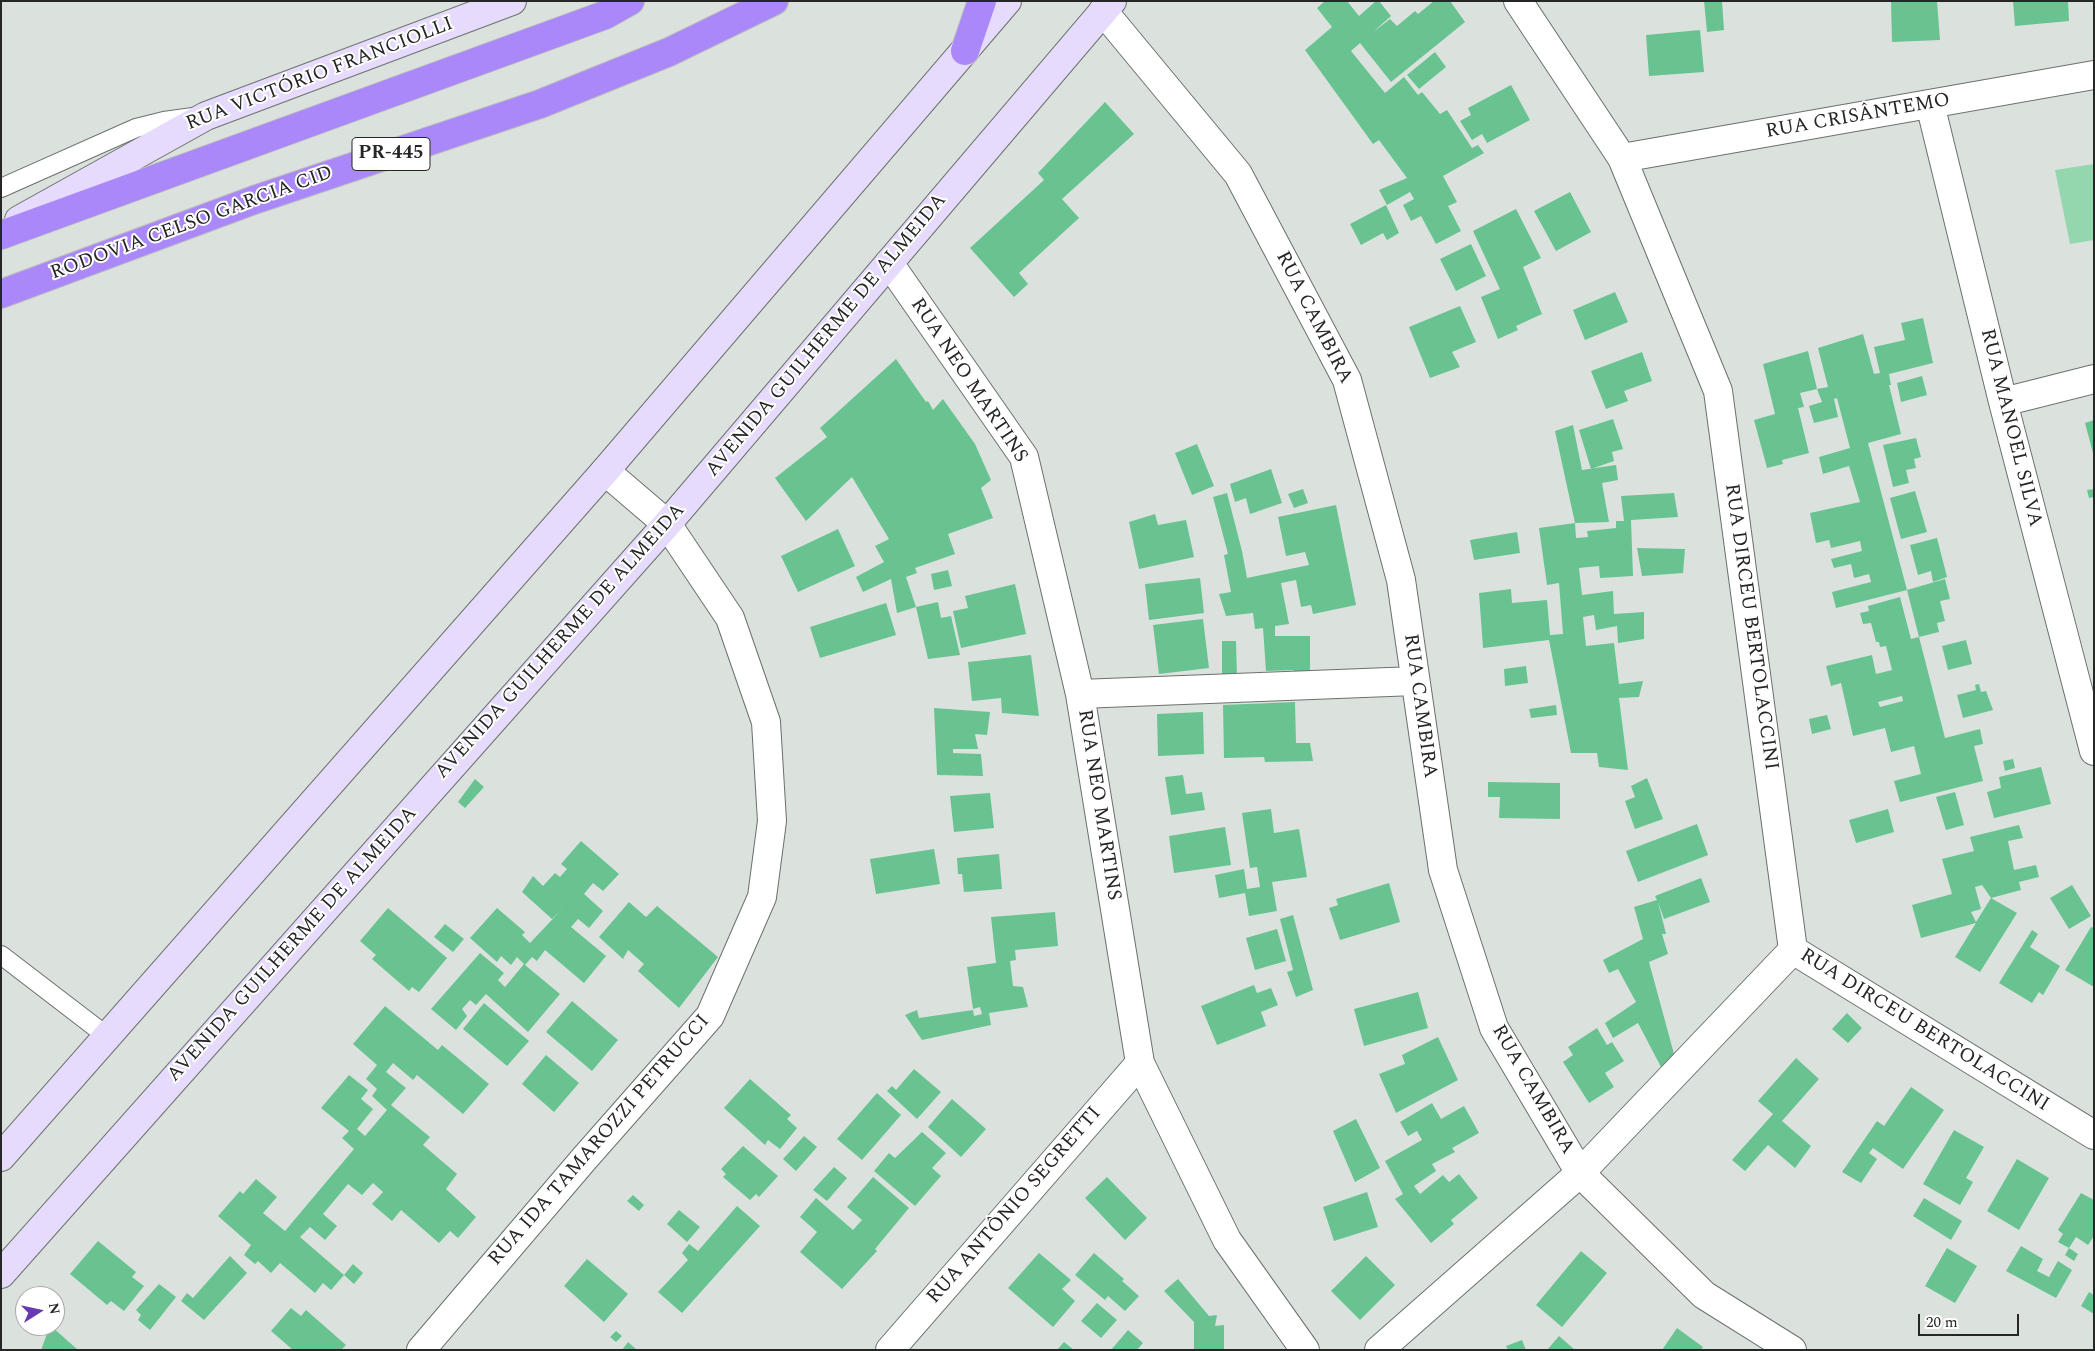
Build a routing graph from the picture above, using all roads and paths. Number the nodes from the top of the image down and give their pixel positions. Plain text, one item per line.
1 (512, 1) edge
2 (630, 1) edge
3 (774, 1) edge
4 (982, 1) edge
5 (1006, 1) edge
6 (1518, 1) edge
7 (1107, 6) edge
8 (965, 51) junction
9 (2094, 75) edge
10 (1930, 104) junction
11 (206, 116) junction
12 (1622, 158) junction
13 (1, 188) edge
14 (1, 230) edge
15 (1, 234) edge
16 (889, 263) junction
17 (1, 294) edge
18 (2094, 379) edge
19 (2003, 402) junction
20 (605, 471) junction
21 (667, 524) junction
22 (1415, 681) junction
23 (1080, 694) junction
24 (2094, 751) edge
25 (1793, 950) junction
26 (1, 955) edge
27 (108, 1038) junction
28 (1140, 1063) junction
29 (2094, 1135) edge
30 (1, 1158) edge
31 (1580, 1173) junction
32 (1, 1274) edge
33 (421, 1350) edge
34 (890, 1350) edge
35 (1305, 1350) edge
36 (1379, 1350) edge
37 (1792, 1350) edge

1 - 11 street, RUA VICTÓRIO FRANCIOLLI
2 - 15 highway, PR-445
3 - 17 highway, RODOVIA CELSO GARCIA CID / PR-445
4 - 8 highway
5 - 8 street
6 - 12 street, RUA DIRCEU BERTOLACCINI
7 - 16 street, AVENIDA GUILHERME DE ALMEIDA
7 - 22 street, RUA CAMBIRA
8 - 20 street
9 - 10 street, RUA CRISÂNTEMO
10 - 12 street, RUA CRISÂNTEMO
10 - 19 street, RUA MANOEL SILVA
11 - 13 lane
11 - 14 street, RUA VICTÓRIO FRANCIOLLI
12 - 25 street, RUA DIRCEU BERTOLACCINI
16 - 21 street, AVENIDA GUILHERME DE ALMEIDA
16 - 23 street, RUA NEO MARTINS
18 - 19 street
19 - 24 street, RUA MANOEL SILVA
20 - 21 street, RUA IDA TAMAROZZI PETRUCCI
20 - 27 street
21 - 32 street, AVENIDA GUILHERME DE ALMEIDA
21 - 33 street, RUA IDA TAMAROZZI PETRUCCI
22 - 23 street
22 - 31 street, RUA CAMBIRA
23 - 28 street, RUA NEO MARTINS
25 - 29 street, RUA DIRCEU BERTOLACCINI
25 - 31 street
26 - 27 lane
27 - 30 street
28 - 34 street, RUA ANTÔNIO SEGRETTI
28 - 35 street, RUA NEO MARTINS
31 - 36 street
31 - 37 street, RUA CAMBIRA

